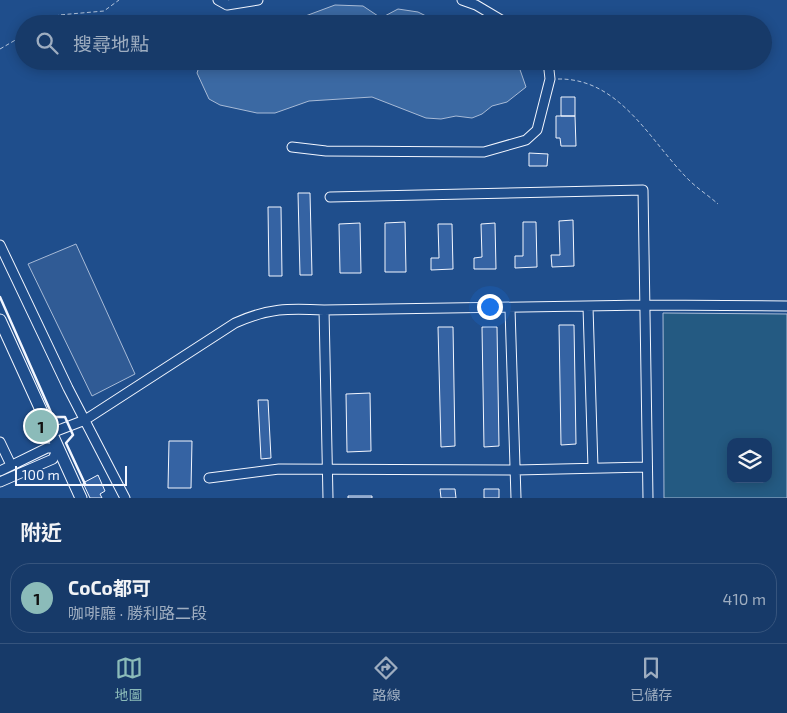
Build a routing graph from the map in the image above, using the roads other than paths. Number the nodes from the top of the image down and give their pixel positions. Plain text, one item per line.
1 (218, 0) edge
2 (258, 0) edge
3 (462, 0) edge
4 (494, 15) edge
5 (549, 70) edge
6 (292, 147) dead end
7 (330, 197) dead end
8 (0, 245) edge
9 (646, 305) junction
10 (787, 306) edge
11 (588, 307) junction
12 (510, 309) junction
13 (324, 310) junction
14 (0, 320) edge
15 (85, 420) junction
16 (51, 433) junction
17 (0, 442) edge
18 (58, 448) junction
19 (11, 466) junction
20 (647, 467) junction
21 (593, 468) junction
22 (328, 469) junction
23 (516, 470) junction
24 (0, 471) edge
25 (209, 478) dead end
26 (0, 482) edge
27 (81, 498) edge
28 (125, 498) edge
29 (328, 498) edge
30 (516, 498) edge
31 (648, 498) edge

1 - 2 street
3 - 4 street
5 - 6 street
7 - 9 street
8 - 15 street
9 - 10 street
9 - 11 street
9 - 20 street
11 - 12 street
11 - 21 street
12 - 13 street
12 - 23 street
13 - 15 street
13 - 22 street
14 - 16 main road
15 - 16 street
15 - 28 street
16 - 18 main road
17 - 19 street
18 - 19 street
18 - 26 street
18 - 27 main road
19 - 24 street
20 - 21 street
20 - 31 street
21 - 23 street
22 - 23 street
22 - 25 street
22 - 29 street
23 - 30 street

